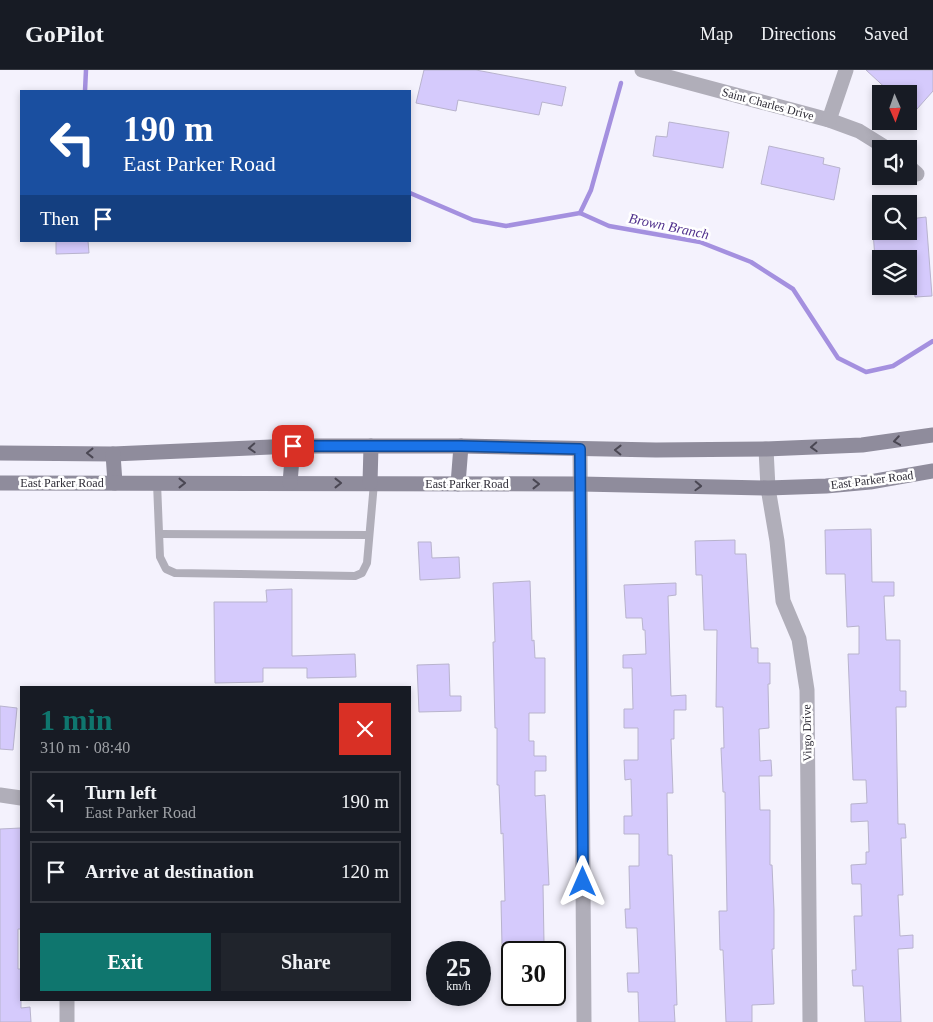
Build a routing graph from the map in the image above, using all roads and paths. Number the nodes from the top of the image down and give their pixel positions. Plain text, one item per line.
1 (642, 70) edge
2 (846, 70) edge
3 (830, 120) junction
4 (874, 140) edge
5 (933, 435) edge
6 (293, 446) junction
7 (371, 446) junction
8 (461, 446) junction
9 (580, 449) junction
10 (766, 450) junction
11 (0, 453) edge
12 (113, 454) junction
13 (933, 471) edge
14 (0, 482) edge
15 (115, 483) junction
16 (157, 483) junction
17 (290, 483) junction
18 (372, 483) junction
19 (458, 484) junction
20 (581, 484) junction
21 (768, 488) junction
22 (160, 534) junction
23 (369, 535) junction
24 (0, 795) edge
25 (20, 798) edge
26 (67, 1001) edge
27 (67, 1022) edge
28 (584, 1022) edge
29 (810, 1022) edge

1 - 3 street, Saint Charles Drive
2 - 3 street
3 - 4 street, Saint Charles Drive
5 -> 10 main road
6 - 7 main road
6 -> 12 main road
6 - 17 main road
7 - 8 main road
7 - 18 main road
8 - 9 main road
8 - 19 main road
10 -> 9 main road
9 - 20 street
10 - 21 street, Virgo Drive
12 -> 11 main road
12 - 15 main road
13 - 21 main road, East Parker Road
14 - 15 main road, East Parker Road
15 - 16 main road, East Parker Road
16 -> 17 main road, East Parker Road
16 - 22 lane
17 -> 18 main road, East Parker Road
18 - 19 main road, East Parker Road
18 - 23 lane
19 -> 20 main road, East Parker Road
20 -> 21 main road, East Parker Road
20 - 28 street
21 - 29 street, Virgo Drive
22 - 23 lane
22 - 23 lane
24 - 25 street
26 - 27 street

